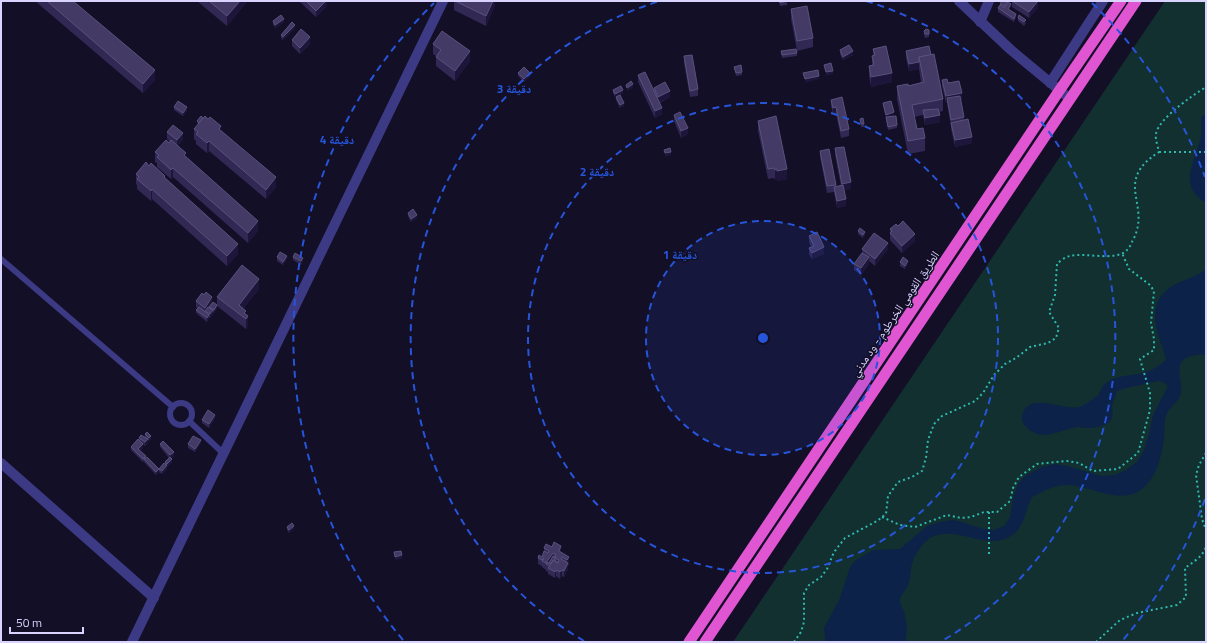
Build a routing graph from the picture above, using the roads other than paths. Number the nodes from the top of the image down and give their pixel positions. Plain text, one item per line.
1 (443, 1) edge
2 (959, 1) edge
3 (989, 1) edge
4 (1103, 1) edge
5 (1121, 1) edge
6 (1136, 1) edge
7 (980, 22) junction
8 (1050, 83) junction
9 (1059, 91) junction
10 (1070, 99) junction
11 (1, 259) edge
12 (173, 407) junction
13 (189, 421) junction
14 (224, 454) junction
15 (1, 463) edge
16 (154, 598) junction
17 (132, 642) edge
18 (689, 642) edge
19 (705, 642) edge

1 - 14 street
2 - 7 street
3 - 7 street
4 - 8 street
5 - 9 highway, الطريق القومي الخرطوم - ود مدني
6 - 10 highway
7 - 8 street
8 - 9 street
9 - 10 street
9 - 18 highway, الطريق القومي الخرطوم - ود مدني
10 - 19 highway
11 - 12 lane
12 - 13 lane
12 - 13 lane
13 - 14 lane
14 - 16 street
15 - 16 street
16 - 17 street

